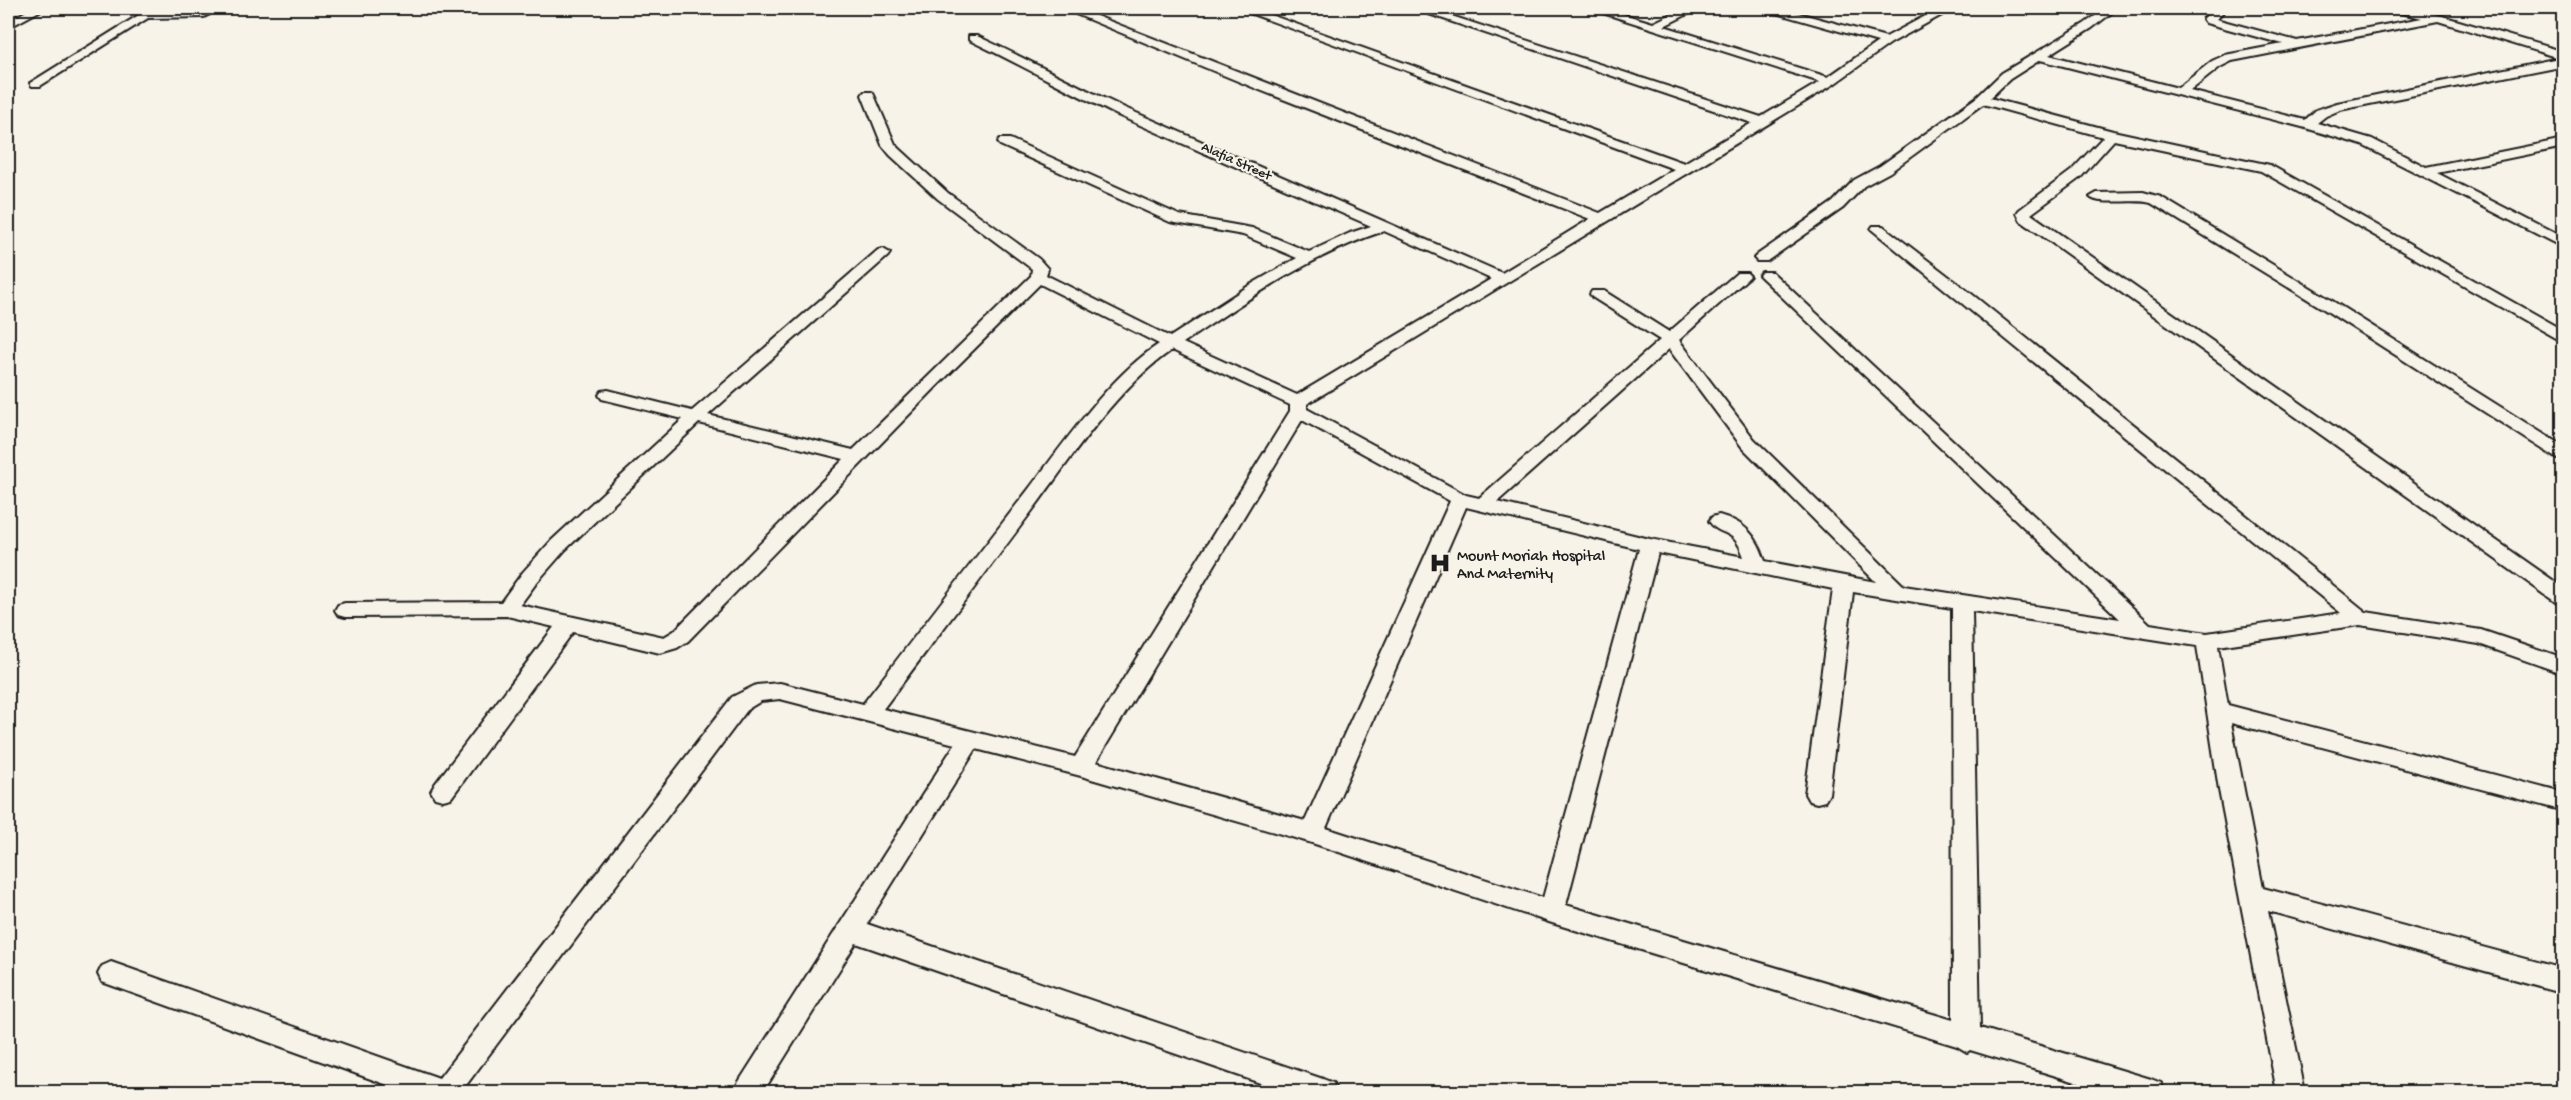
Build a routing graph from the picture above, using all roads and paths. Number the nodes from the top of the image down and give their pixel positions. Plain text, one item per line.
1 (39, 8) edge
2 (1067, 8) edge
3 (1242, 8) edge
4 (1417, 8) edge
5 (1593, 8) edge
6 (1692, 8) edge
7 (1769, 8) edge
8 (1947, 8) edge
9 (2112, 8) edge
10 (2221, 8) edge
11 (2393, 8) edge
12 (2549, 8) edge
13 (152, 11) edge
14 (2564, 11) edge
15 (204, 14) dead end
16 (2438, 18) junction
17 (8, 25) edge
18 (1656, 26) junction
19 (973, 38) dead end
20 (1887, 42) junction
21 (2301, 45) junction
22 (2038, 56) junction
23 (2564, 56) edge
24 (2564, 61) edge
25 (1830, 81) junction
26 (36, 83) dead end
27 (2180, 92) junction
28 (868, 95) dead end
29 (1981, 100) junction
30 (1762, 122) junction
31 (2307, 124) junction
32 (2111, 135) junction
33 (1005, 142) dead end
34 (2564, 143) edge
35 (1684, 168) junction
36 (2426, 171) junction
37 (2097, 197) dead end
38 (1602, 219) junction
39 (1386, 226) junction
40 (1878, 229) dead end
41 (2562, 242) edge
42 (883, 253) dead end
43 (1310, 258) junction
44 (1742, 276) dead end
45 (1038, 277) junction
46 (1503, 279) junction
47 (1598, 294) dead end
48 (2564, 338) edge
49 (1670, 339) junction
50 (1172, 344) junction
51 (608, 395) dead end
52 (1299, 406) junction
53 (693, 417) junction
54 (2564, 455) edge
55 (857, 456) junction
56 (1460, 499) junction
57 (1483, 505) junction
58 (1719, 521) dead end
59 (1650, 545) junction
60 (1756, 565) junction
61 (1844, 584) junction
62 (1898, 592) junction
63 (2564, 598) edge
64 (1962, 603) junction
65 (507, 609) junction
66 (345, 610) dead end
67 (2360, 618) junction
68 (568, 624) junction
69 (2144, 630) junction
70 (2207, 640) junction
71 (2564, 666) edge
72 (2219, 711) junction
73 (868, 713) junction
74 (970, 739) junction
75 (1081, 767) junction
76 (443, 791) dead end
77 (1817, 794) dead end
78 (2564, 802) edge
79 (1312, 833) junction
80 (2252, 896) junction
81 (1552, 912) junction
82 (851, 930) junction
83 (111, 974) dead end
84 (2564, 981) edge
85 (1967, 1039) junction
86 (443, 1092) edge
87 (748, 1092) edge
88 (1323, 1092) edge
89 (2151, 1092) edge
90 (2292, 1092) edge

1 - 17 street
2 - 38 street
3 - 35 street
4 - 30 street
5 - 18 street
6 - 18 street
7 - 20 street
8 - 20 street
9 - 22 street
10 - 21 street
11 - 16 street
12 - 14 street
13 - 15 street
13 - 26 street
16 - 21 street
16 - 23 street
18 - 25 street
19 - 39 street, Alafia Street
20 - 25 street
21 - 27 street
22 - 27 street
22 - 29 street
24 - 31 street
25 - 30 street
27 - 31 street
28 - 45 street
29 - 32 street
29 - 69 street
30 - 35 street
31 - 36 street
32 - 48 street
32 - 63 street
33 - 43 street
34 - 36 street
35 - 38 street
36 - 41 street
37 - 54 street
38 - 46 street
39 - 43 street
39 - 46 street, Alafia Street
40 - 67 street
42 - 53 street
43 - 50 street
44 - 49 street
45 - 50 street
45 - 55 street
46 - 52 street
47 - 49 street
49 - 57 street
49 - 62 street
50 - 52 street
50 - 73 street
51 - 53 street
52 - 56 street
52 - 75 street
53 - 55 street
53 - 65 street
55 - 68 street
56 - 57 street
56 - 79 street
57 - 59 street
58 - 60 street
59 - 60 street
59 - 81 street
60 - 61 street
61 - 62 street
61 - 77 street
62 - 64 street
64 - 69 street
64 - 85 street
65 - 66 street
65 - 68 street
67 - 70 street
67 - 71 street
68 - 76 street
69 - 70 street
70 - 72 street
72 - 78 street
72 - 80 street
73 - 74 street
73 - 86 street
74 - 75 street
74 - 82 street
75 - 79 street
79 - 81 street
80 - 84 street
80 - 90 street
81 - 85 street
82 - 87 street
82 - 88 street
83 - 86 street
85 - 89 street

